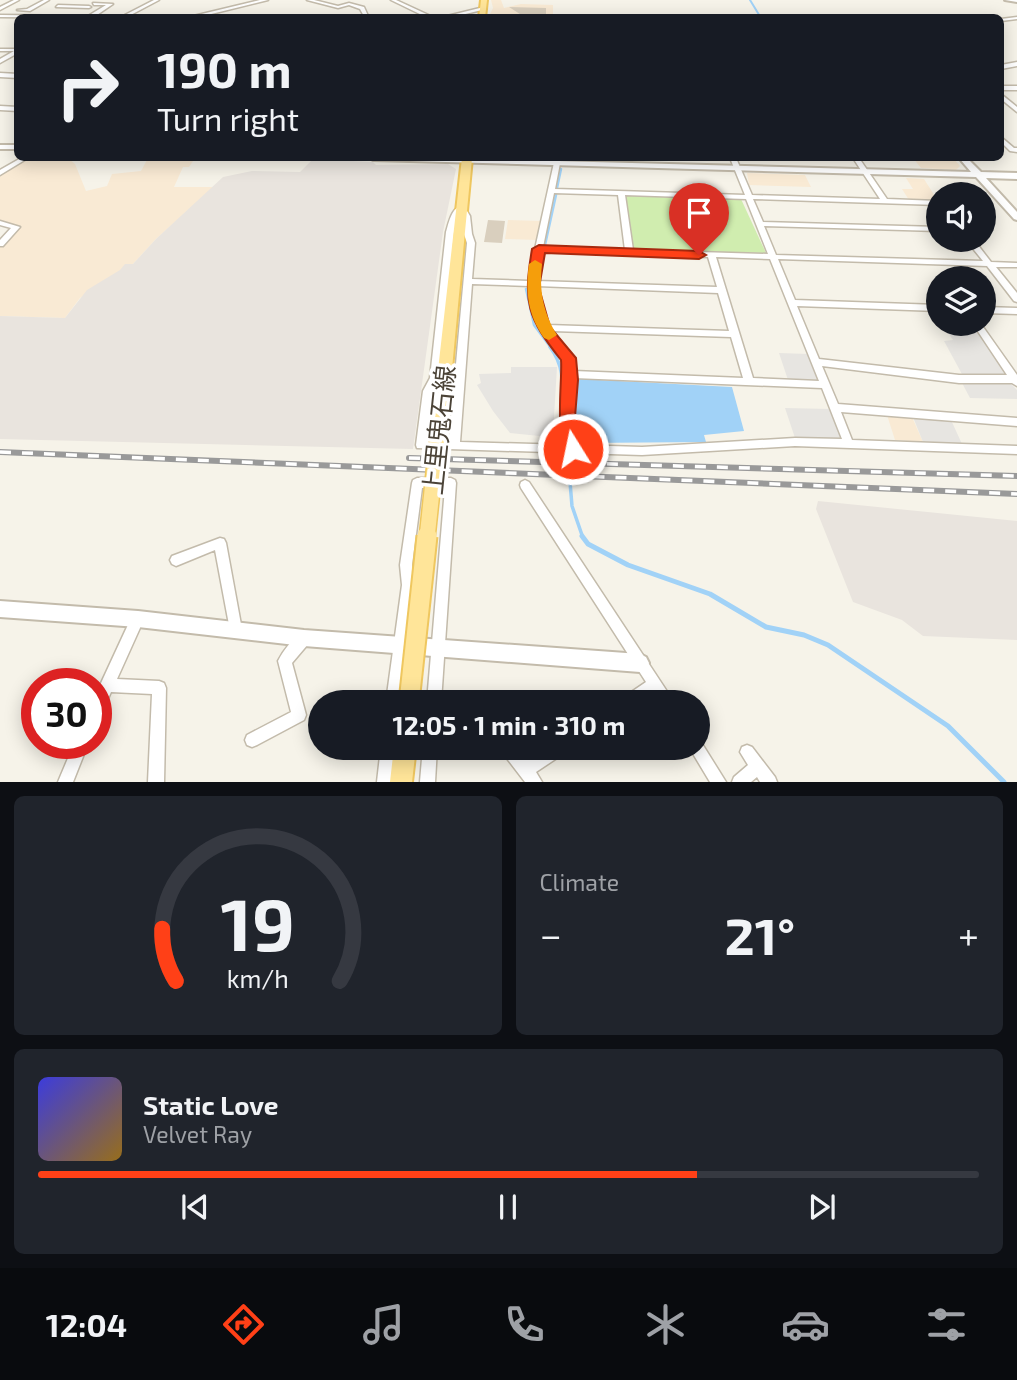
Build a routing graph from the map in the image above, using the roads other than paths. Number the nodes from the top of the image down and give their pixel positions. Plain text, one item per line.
1 (17, 0) edge
2 (47, 0) edge
3 (101, 0) edge
4 (157, 0) edge
5 (217, 0) edge
6 (266, 0) edge
7 (309, 0) edge
8 (393, 0) edge
9 (1008, 0) edge
10 (1017, 0) edge
11 (484, 4) edge
12 (58, 6) dead end
13 (92, 6) junction
14 (0, 9) edge
15 (226, 9) junction
16 (78, 14) edge
17 (94, 14) edge
18 (129, 14) edge
19 (204, 14) edge
20 (224, 14) edge
21 (365, 14) edge
22 (424, 14) edge
23 (453, 14) edge
24 (20, 161) edge
25 (467, 161) edge
26 (558, 161) edge
27 (580, 161) edge
28 (734, 161) edge
29 (858, 161) edge
30 (966, 161) edge
31 (737, 168) junction
32 (865, 172) junction
33 (0, 173) edge
34 (979, 175) junction
35 (1017, 176) edge
36 (551, 191) junction
37 (621, 193) junction
38 (749, 197) junction
39 (885, 201) junction
40 (926, 203) edge
41 (462, 206) junction
42 (1017, 217) edge
43 (0, 223) edge
44 (760, 224) junction
45 (926, 229) edge
46 (0, 244) edge
47 (539, 249) junction
48 (629, 252) junction
49 (980, 252) edge
50 (711, 255) junction
51 (773, 257) junction
52 (990, 264) junction
53 (1017, 265) edge
54 (468, 281) junction
55 (532, 283) junction
56 (722, 290) junction
57 (1017, 299) edge
58 (792, 303) junction
59 (926, 308) edge
60 (996, 310) edge
61 (1017, 311) edge
62 (544, 328) junction
63 (734, 334) junction
64 (985, 336) edge
65 (816, 362) junction
66 (570, 374) junction
67 (1016, 380) edge
68 (750, 382) junction
69 (825, 385) junction
70 (834, 408) junction
71 (1017, 422) edge
72 (849, 444) junction
73 (454, 446) junction
74 (573, 449) junction
75 (1017, 450) edge
76 (525, 485) dead end
77 (176, 560) dead end
78 (0, 609) edge
79 (138, 619) junction
80 (236, 630) junction
81 (304, 638) junction
82 (400, 644) junction
83 (440, 648) junction
84 (640, 663) junction
85 (112, 674) edge
86 (655, 684) junction
87 (112, 685) edge
88 (394, 690) edge
89 (410, 690) edge
90 (435, 690) edge
91 (646, 690) edge
92 (659, 690) edge
93 (252, 740) dead end
94 (747, 752) dead end
95 (75, 759) edge
96 (387, 760) edge
97 (404, 760) edge
98 (429, 760) edge
99 (518, 760) edge
100 (547, 760) edge
101 (705, 760) edge
102 (758, 766) junction
103 (531, 775) edge
104 (65, 782) edge
105 (156, 782) edge
106 (384, 782) edge
107 (401, 782) edge
108 (427, 782) edge
109 (719, 782) edge
110 (739, 782) edge
111 (770, 782) edge

1 - 14 street
2 - 14 street
3 - 13 street
4 - 18 street
5 - 15 street
6 - 15 street
7 - 21 street
8 - 22 street
9 - 10 street
11 - 23 street
12 - 13 street
13 - 16 street
13 - 17 street
15 - 19 street
15 - 20 street
24 - 33 street
25 - 41 main road, 上里鬼石線
26 - 36 street
27 - 31 street
28 - 31 street
29 - 32 street
30 - 34 street
31 - 32 street
31 - 38 street
32 - 34 street
32 - 39 street
34 - 35 street
34 - 42 street
36 - 37 street
36 - 47 street
37 - 38 street
37 - 48 street
38 - 39 street
38 - 44 street
39 - 40 street
41 - 54 street
41 - 73 street
41 - 89 main road, 上里鬼石線, bridge
43 - 46 street
44 - 45 street
44 - 51 street
47 - 48 street
47 - 55 street
48 - 50 street
49 - 52 street
50 - 51 street
50 - 56 street
51 - 52 street
51 - 58 street
52 - 53 street
52 - 57 street
54 - 55 street
54 - 73 street
55 - 56 street
55 - 62 street
56 - 63 street
58 - 59 street
58 - 65 street
60 - 61 street
62 - 63 street
62 - 66 street
63 - 68 street
64 - 67 street
65 - 67 street
65 - 69 street
66 - 68 street
66 - 74 street
68 - 69 street
69 - 70 street
70 - 71 street
70 - 72 street
72 - 74 street
72 - 75 street
73 - 74 street
76 - 84 street
77 - 80 street
78 - 79 street
79 - 80 street
79 - 85 street
80 - 81 street
81 - 82 street
81 - 93 street
82 - 83 street
82 - 83 street
82 - 88 street
83 - 84 street
83 - 90 street
84 - 86 street
86 - 91 street
86 - 92 street
87 - 105 street
94 - 102 street
95 - 104 street
96 - 106 street
97 - 107 main road
98 - 108 street
99 - 103 street
100 - 103 street
101 - 109 street
102 - 110 street
102 - 111 street

